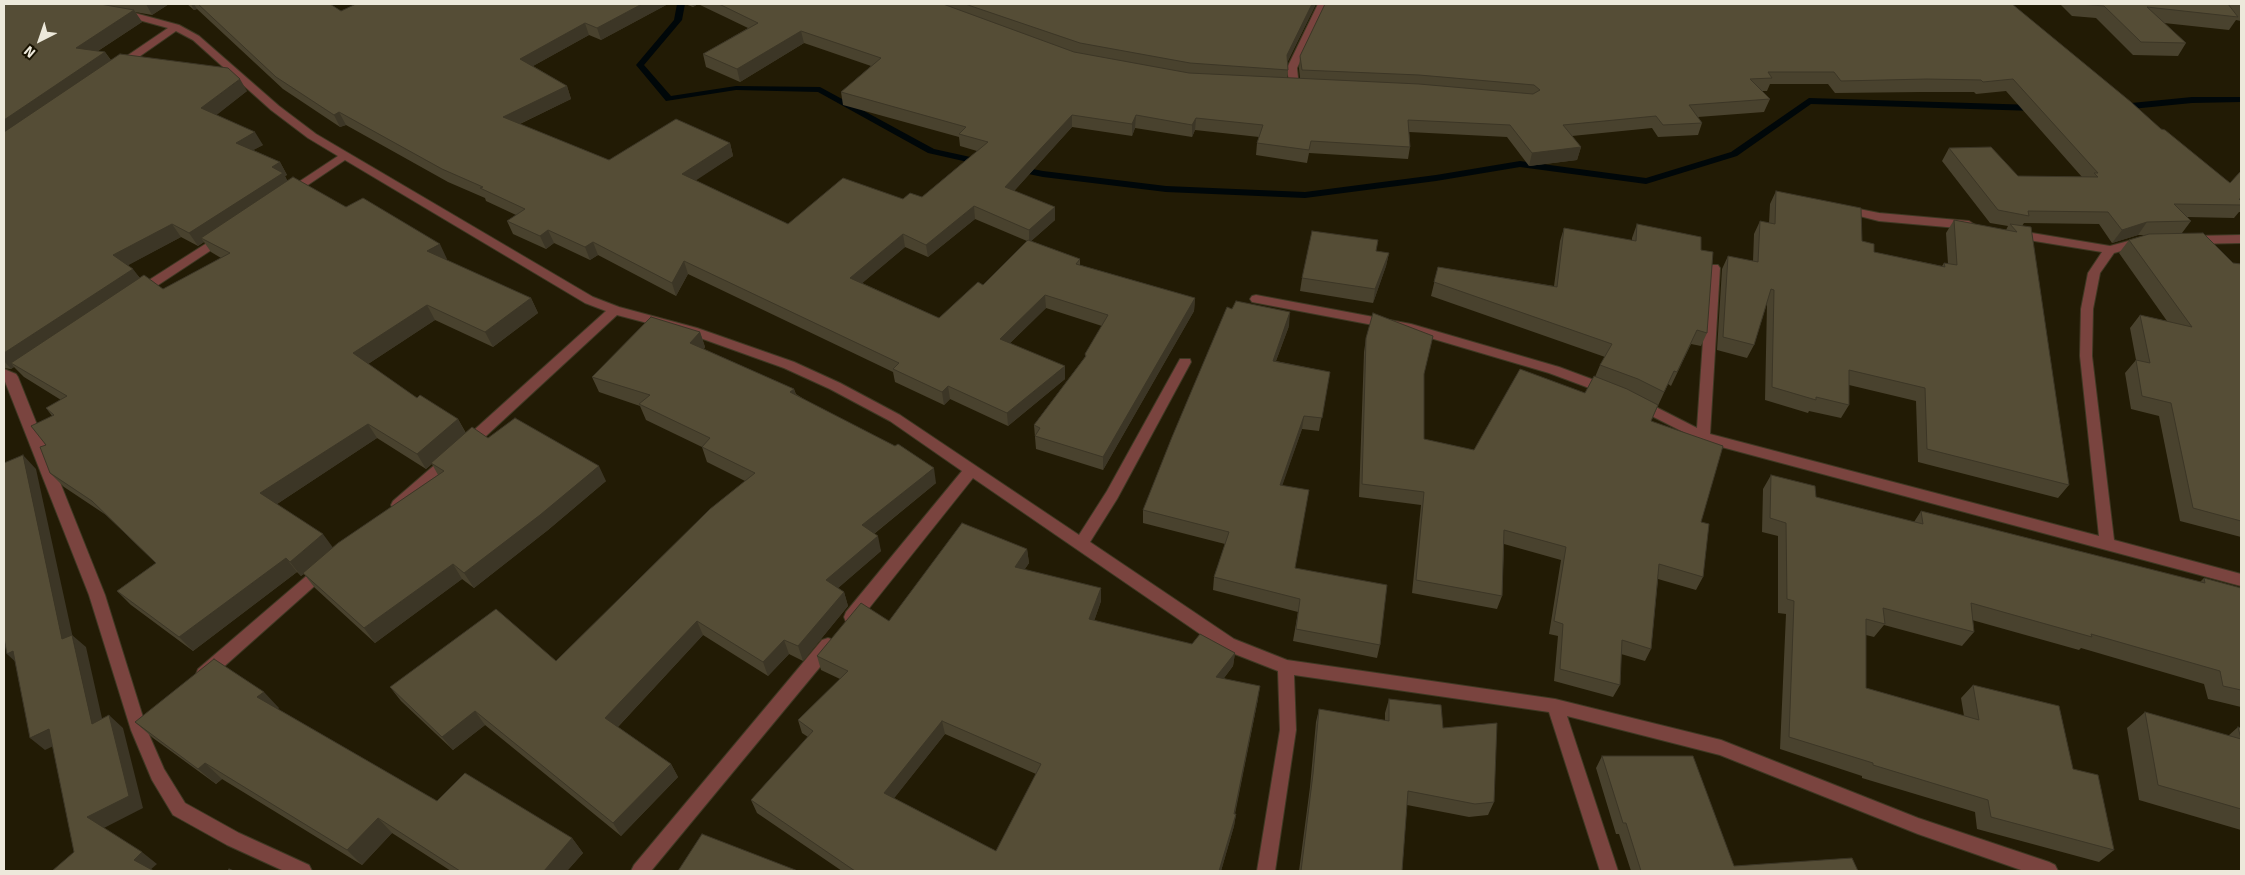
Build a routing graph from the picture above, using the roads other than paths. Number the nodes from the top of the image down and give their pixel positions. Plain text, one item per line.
1 (1323, 4) edge
2 (110, 10) edge
3 (176, 27) junction
4 (110, 72) edge
5 (1294, 87) edge
6 (346, 155) junction
7 (281, 198) edge
8 (1835, 207) edge
9 (1978, 227) edge
10 (232, 231) edge
11 (2004, 232) edge
12 (2241, 239) edge
13 (2157, 240) edge
14 (2176, 240) edge
15 (2110, 250) junction
16 (1714, 268) edge
17 (1256, 300) dead end
18 (126, 301) edge
19 (615, 310) junction
20 (1185, 362) dead end
21 (11, 374) edge
22 (1702, 437) junction
23 (972, 469) junction
24 (386, 516) edge
25 (2107, 545) junction
26 (1080, 546) junction
27 (333, 561) edge
28 (2241, 580) edge
29 (1286, 668) junction
30 (192, 685) edge
31 (1555, 706) junction
32 (154, 717) edge
33 (139, 730) junction
34 (303, 871) edge
35 (640, 871) edge
36 (1266, 871) edge
37 (1609, 871) edge
38 (2049, 871) edge

1 - 5 street
2 - 3 street
3 - 4 street
3 - 6 street
6 - 7 street
6 - 19 street
8 - 9 street
10 - 18 street
11 - 15 street
12 - 14 street
13 - 15 street
15 - 25 street
16 - 22 street
17 - 22 street
19 - 23 street
19 - 24 street
20 - 26 street
21 - 33 street
22 - 25 street
23 - 26 street
23 - 35 street
25 - 28 street
26 - 29 street
27 - 30 street
29 - 31 street
29 - 36 street
31 - 37 street
31 - 38 street
32 - 33 street
33 - 34 street

